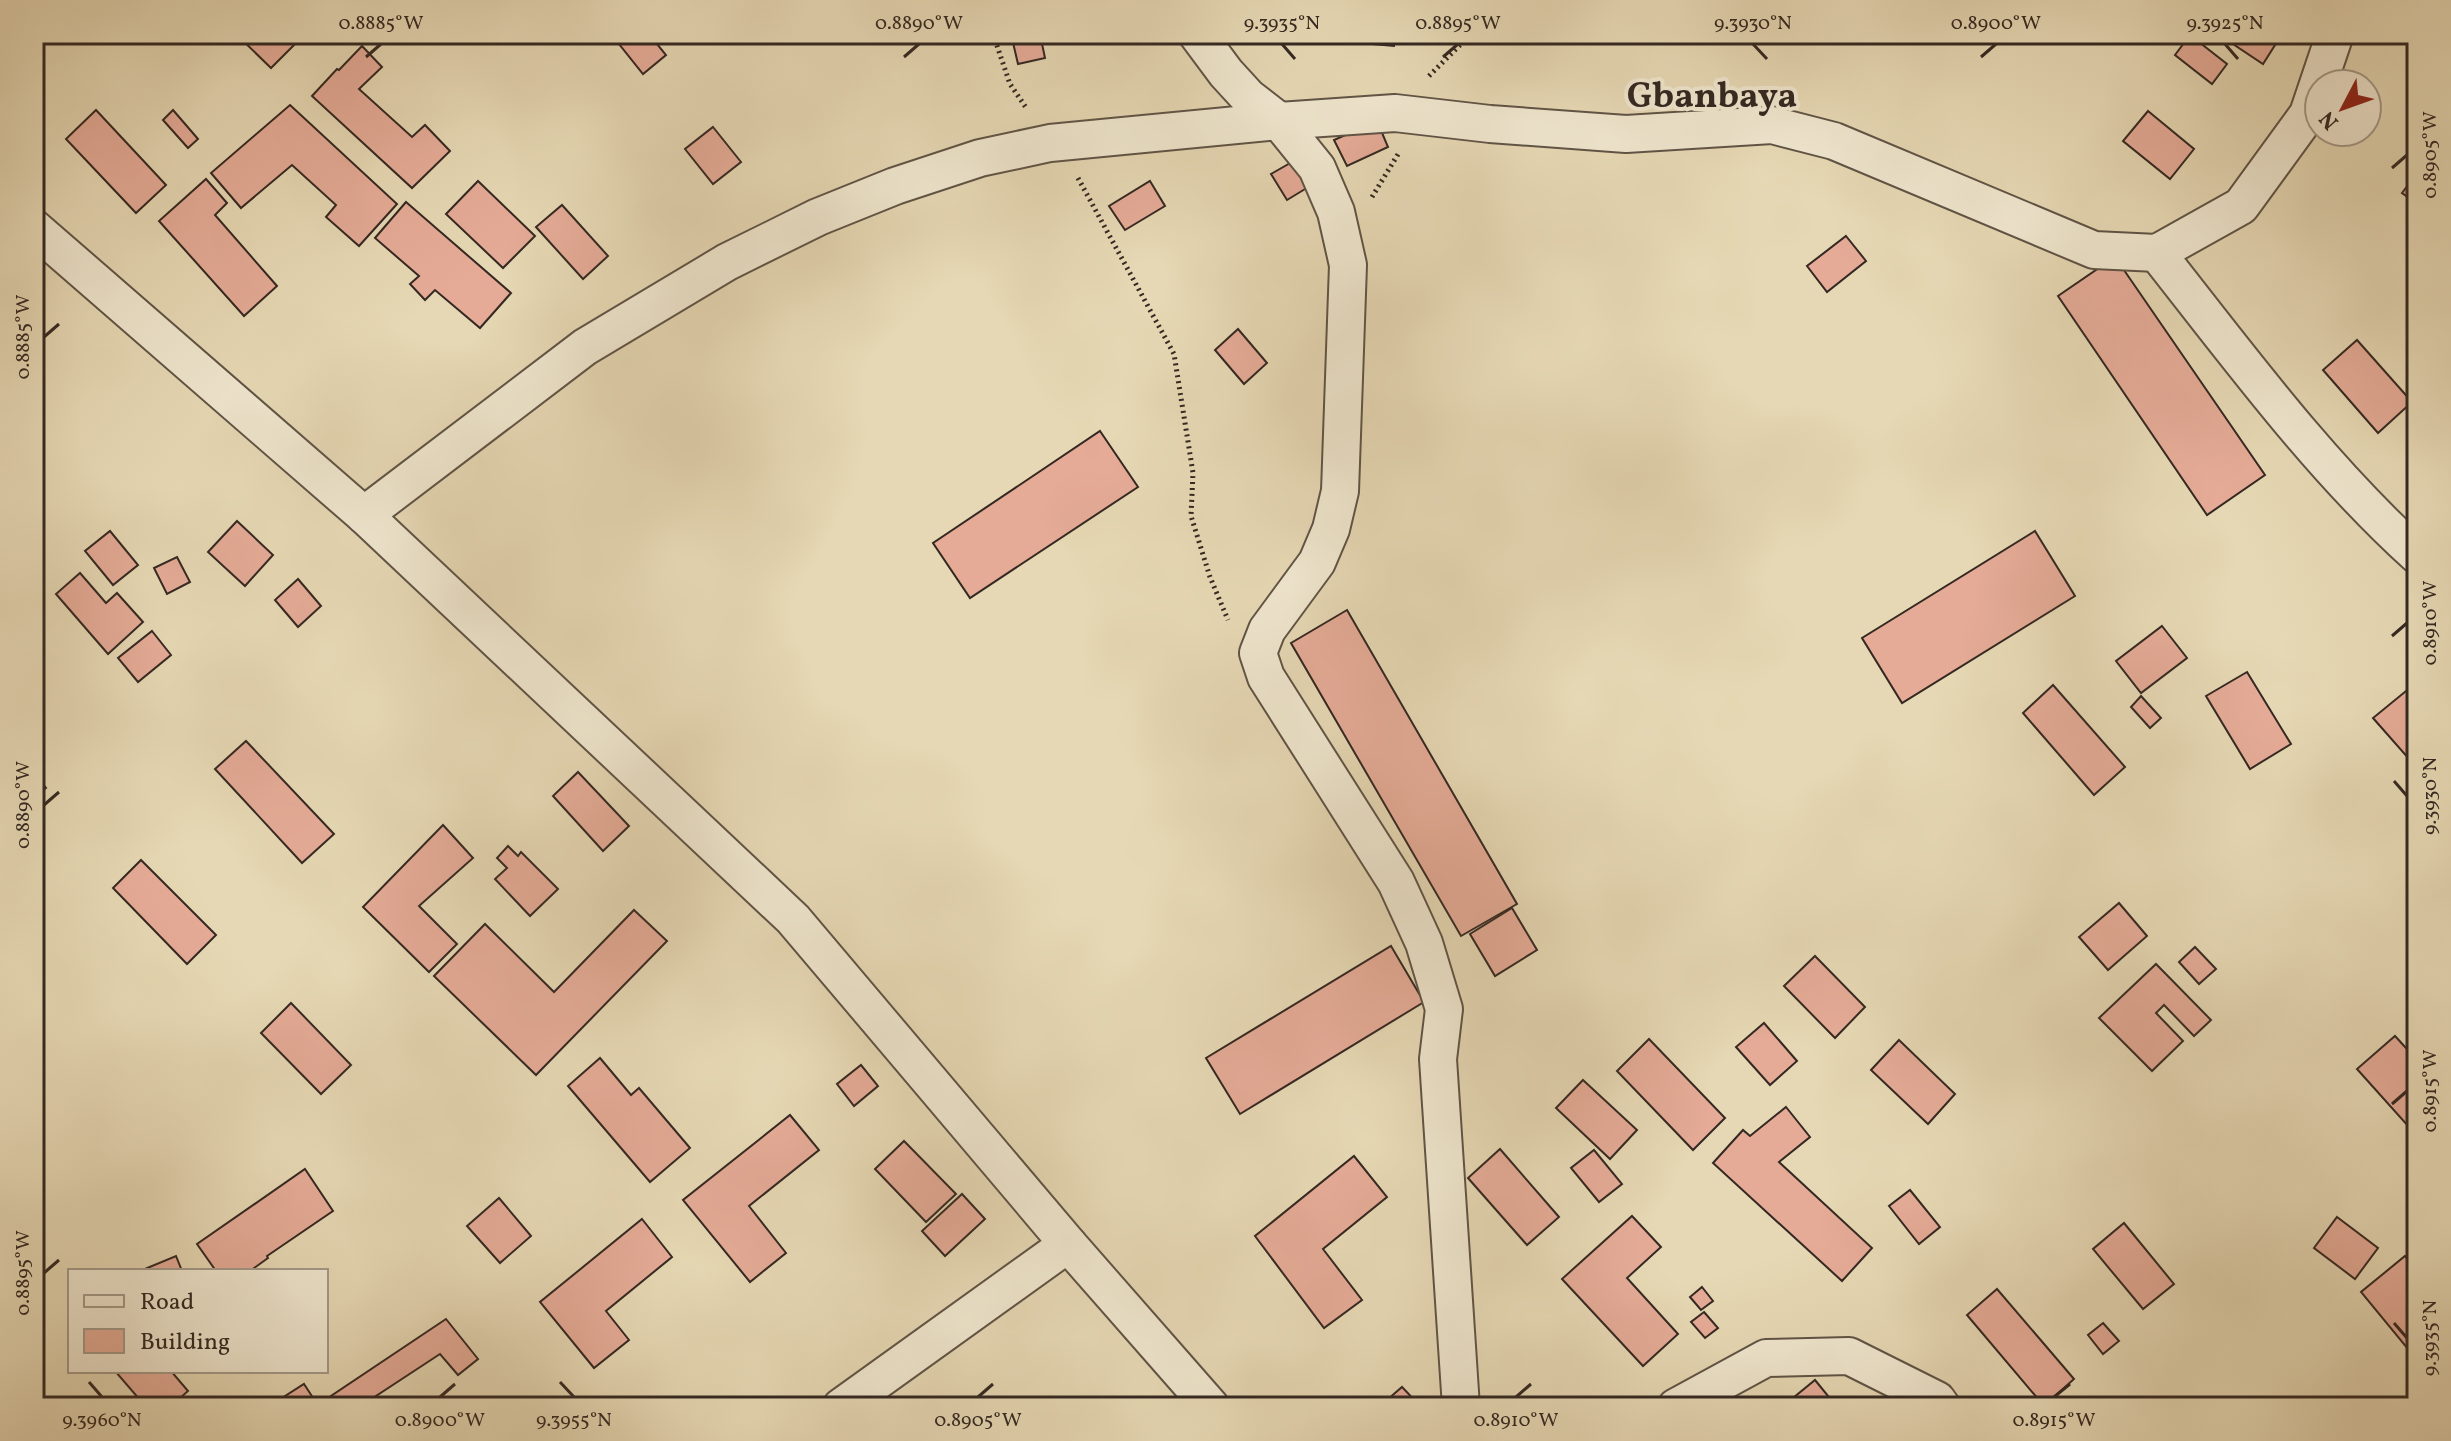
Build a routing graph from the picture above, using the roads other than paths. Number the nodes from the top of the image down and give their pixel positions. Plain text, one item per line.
1 (1197, 34) edge
2 (2335, 34) edge
3 (1279, 121) junction
4 (34, 228) edge
5 (2157, 253) junction
6 (364, 515) junction
7 (2417, 555) edge
8 (1068, 1244) junction
9 (841, 1407) edge
10 (1211, 1407) edge
11 (1461, 1407) edge
12 (1676, 1407) edge
13 (1942, 1407) edge

1 - 3 street
2 - 5 street
3 - 5 street
3 - 6 street
3 - 11 street
4 - 6 street
5 - 7 street
6 - 8 street
8 - 9 street
8 - 10 street
12 - 13 street

